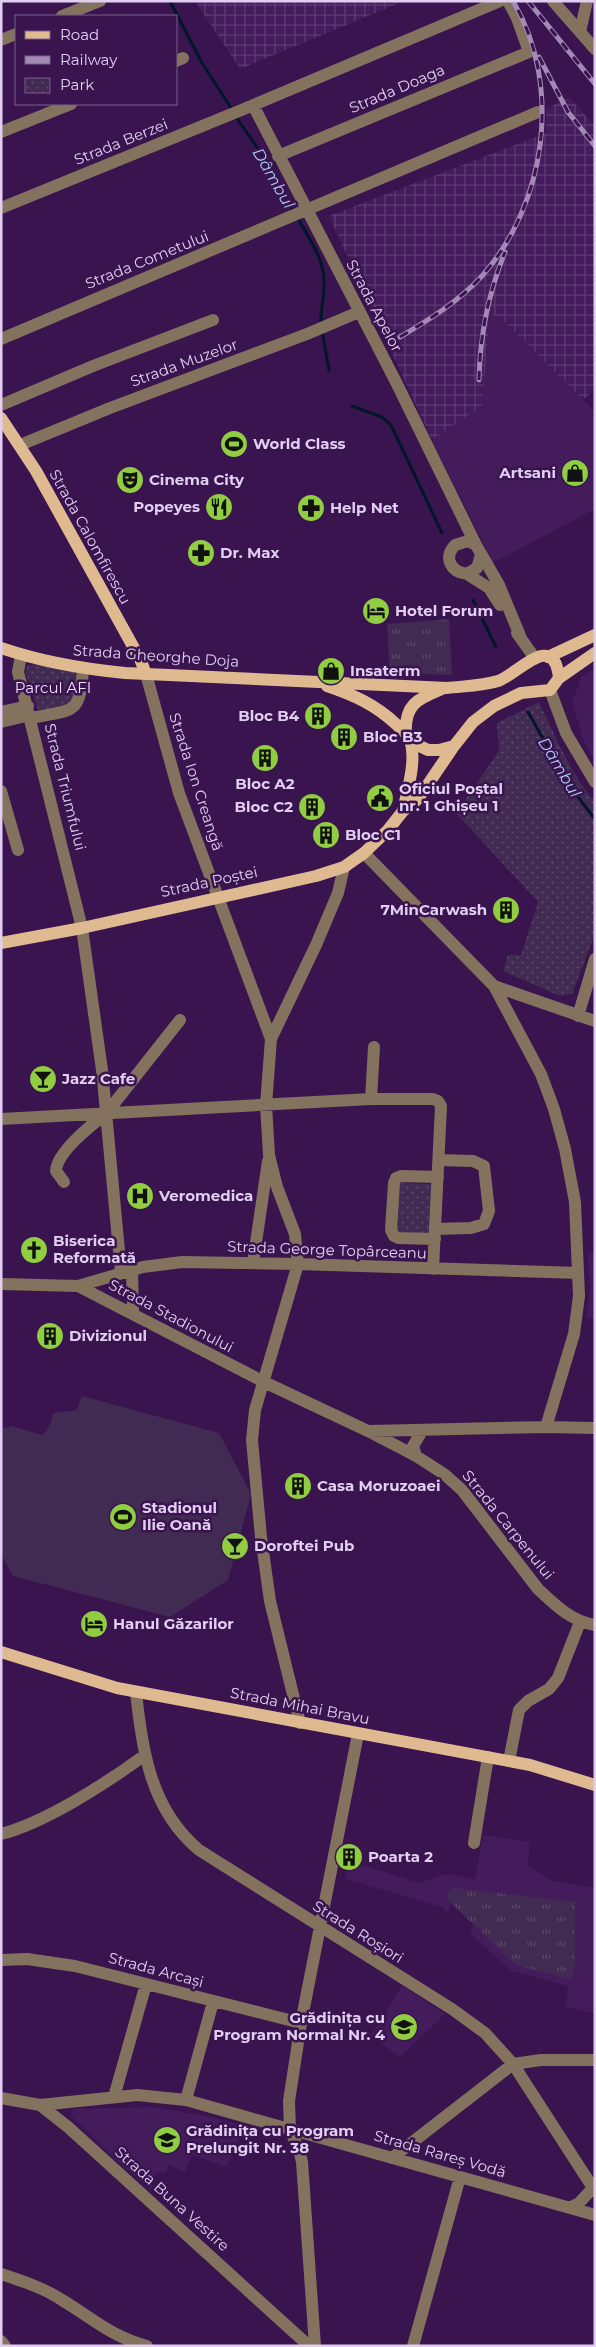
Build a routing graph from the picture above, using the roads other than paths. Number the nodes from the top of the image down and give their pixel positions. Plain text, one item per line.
1 (100, 1) edge
2 (500, 1) edge
3 (508, 1) edge
4 (553, 1) edge
5 (588, 1) edge
6 (65, 15) edge
7 (580, 32) junction
8 (15, 34) edge
9 (1, 40) edge
10 (595, 50) edge
11 (68, 105) edge
12 (248, 107) junction
13 (538, 112) dead end
14 (1, 132) edge
15 (278, 156) junction
16 (1, 208) edge
17 (297, 215) junction
18 (359, 312) junction
19 (213, 320) dead end
20 (1, 339) edge
21 (1, 405) edge
22 (1, 418) edge
23 (20, 445) junction
24 (465, 522) junction
25 (464, 541) junction
26 (479, 550) junction
27 (468, 574) junction
28 (595, 635) edge
29 (521, 638) junction
30 (1, 648) edge
31 (595, 653) edge
32 (21, 655) junction
33 (541, 657) junction
34 (83, 669) junction
35 (146, 674) junction
36 (559, 678) junction
37 (310, 681) junction
38 (447, 688) junction
39 (550, 690) junction
40 (1, 712) edge
41 (30, 713) junction
42 (1, 722) edge
43 (408, 738) junction
44 (454, 746) junction
45 (595, 782) edge
46 (1, 792) edge
47 (403, 812) junction
48 (18, 850) dead end
49 (364, 852) junction
50 (344, 867) junction
51 (216, 896) junction
52 (82, 928) junction
53 (1, 943) edge
54 (595, 959) edge
55 (494, 986) junction
56 (578, 1016) junction
57 (180, 1020) dead end
58 (595, 1021) edge
59 (271, 1039) junction
60 (374, 1047) dead end
61 (371, 1099) junction
62 (266, 1105) junction
63 (105, 1115) junction
64 (1, 1119) edge
65 (269, 1155) junction
66 (439, 1160) junction
67 (438, 1177) junction
68 (64, 1182) dead end
69 (435, 1234) junction
70 (253, 1263) junction
71 (298, 1264) junction
72 (434, 1269) junction
73 (127, 1270) junction
74 (578, 1273) junction
75 (1, 1284) edge
76 (78, 1286) junction
77 (133, 1314) junction
78 (264, 1382) junction
79 (546, 1427) junction
80 (595, 1428) edge
81 (368, 1431) junction
82 (422, 1431) junction
83 (416, 1456) junction
84 (580, 1622) junction
85 (595, 1626) edge
86 (1, 1652) edge
87 (136, 1692) junction
88 (300, 1723) junction
89 (358, 1734) junction
90 (145, 1755) junction
91 (488, 1757) junction
92 (508, 1761) junction
93 (595, 1785) edge
94 (1, 1834) edge
95 (474, 1843) dead end
96 (319, 1927) junction
97 (1, 1960) edge
98 (146, 1984) junction
99 (213, 2002) junction
100 (301, 2023) junction
101 (595, 2060) edge
102 (513, 2064) junction
103 (114, 2097) junction
104 (1, 2098) edge
105 (186, 2100) junction
106 (40, 2105) junction
107 (290, 2130) junction
108 (392, 2158) junction
109 (589, 2173) edge
110 (460, 2177) junction
111 (594, 2189) edge
112 (571, 2207) junction
113 (595, 2215) edge
114 (1, 2274) edge
115 (1, 2341) edge
116 (5, 2346) edge
117 (147, 2346) edge
118 (309, 2346) edge
119 (314, 2346) edge
120 (413, 2346) edge

1 - 6 street
2 - 12 street, Strada Berzei
3 - 15 street, Strada Doaga
4 - 7 street
5 - 7 street
7 - 10 street
8 - 9 street
11 - 14 street
12 - 15 street, Strada Apelor
12 - 16 street, Strada Berzei
13 - 17 street, Strada Cometului
15 - 17 street, Strada Apelor
17 - 18 street, Strada Apelor
17 - 20 street, Strada Cometului
18 - 23 street, Strada Muzelor
18 - 24 street, Strada Apelor
19 - 21 street
22 - 23 main road, Strada Calomfirescu
23 - 35 main road, Strada Calomfirescu
24 - 25 street, Strada Apelor
24 - 26 street, Strada Apelor
25 - 26 street
25 - 27 street
26 - 27 street
26 - 29 street, Strada Apelor
27 - 29 street, Strada Apelor
28 - 33 main road, Strada Gheorghe Doja
29 - 33 street, Strada Apelor
30 - 32 main road, Strada Gheorghe Doja
31 - 36 main road
32 - 34 main road, Strada Gheorghe Doja
32 - 41 street, Strada Triumfului
33 - 36 main road
33 - 38 main road, Strada Gheorghe Doja
34 - 35 main road, Strada Gheorghe Doja
34 - 41 street
35 - 37 main road, Strada Gheorghe Doja
35 - 51 street, Strada Ion Creangă
36 - 39 main road
37 - 38 main road, Strada Gheorghe Doja
37 - 43 main road, Strada Gheorghe Doja
38 - 43 main road, Strada Gheorghe Doja
39 - 44 main road, Strada Poștei
39 - 45 street
40 - 41 street
41 - 42 street
41 - 52 street, Strada Triumfului
43 - 44 main road
43 - 47 main road, Strada Poștei
44 - 47 main road, Strada Poștei
46 - 48 street
47 - 49 main road, Strada Poștei
49 - 50 main road, Strada Poștei
49 - 55 street
50 - 51 main road, Strada Poștei
50 - 59 street
51 - 52 main road, Strada Poștei
51 - 59 street, Strada Ion Creangă
52 - 53 main road, Strada Poștei
52 - 63 street, Strada Triumfului
54 - 56 street
55 - 56 street
55 - 74 street
56 - 58 street
57 - 63 street
59 - 62 street
60 - 61 street
61 - 62 street
61 - 66 street
62 - 63 street
62 - 65 street
63 - 64 street
63 - 68 street
63 - 73 street, Strada Triumfului
65 - 70 street
65 - 71 street
66 - 67 street
66 - 69 street
67 - 69 street
67 - 69 street
69 - 72 street
70 - 71 street, Strada George Topârceanu
70 - 73 street, Strada George Topârceanu
71 - 72 street, Strada George Topârceanu
71 - 78 street
72 - 74 street, Strada George Topârceanu
73 - 76 street, Strada George Topârceanu
73 - 77 street, Strada Triumfului
74 - 79 street
75 - 76 street, Strada Stadionului
76 - 77 street, Strada Stadionului
77 - 78 street, Strada Stadionului
78 - 81 street, Strada Stadionului
78 - 88 street
79 - 80 street
79 - 82 street
81 - 82 street
81 - 83 street, Strada Carpenului
82 - 83 street
83 - 84 street, Strada Carpenului
84 - 85 street, Strada Carpenului
84 - 92 street
86 - 87 main road, Strada Mihai Bravu
87 - 88 main road, Strada Mihai Bravu
87 - 90 street, Strada Roșiori
88 - 89 main road, Strada Mihai Bravu
89 - 91 main road, Strada Mihai Bravu
89 - 96 street
90 - 94 street
90 - 96 street, Strada Roșiori
91 - 92 main road, Strada Mihai Bravu
91 - 95 street
92 - 93 main road, Strada Mihai Bravu
96 - 100 street
96 - 102 street, Strada Roșiori
97 - 98 street, Strada Arcași
98 - 99 street, Strada Arcași
98 - 103 street
99 - 100 street, Strada Arcași
99 - 105 street
100 - 107 street
101 - 102 street
102 - 108 street
102 - 109 street, Strada Roșiori
103 - 105 street, Strada Rareș Vodă
103 - 106 street, Strada Rareș Vodă
104 - 106 street
105 - 107 street, Strada Rareș Vodă
106 - 118 street, Strada Buna Vestire
107 - 108 street, Strada Rareș Vodă
107 - 119 street
108 - 110 street, Strada Rareș Vodă
109 - 111 street, Strada Roșiori
110 - 112 street, Strada Rareș Vodă
110 - 120 street
111 - 112 street
112 - 113 street, Strada Rareș Vodă
114 - 117 street
115 - 116 street

